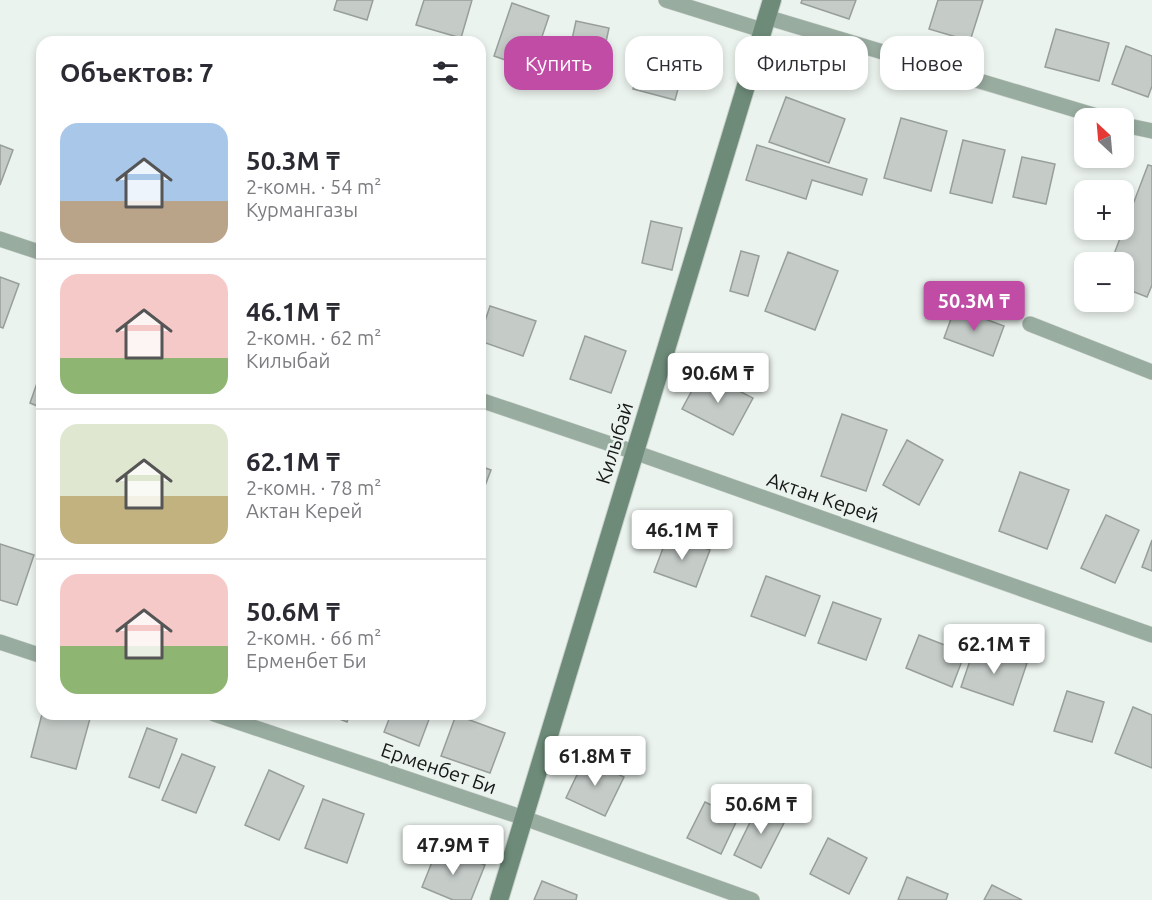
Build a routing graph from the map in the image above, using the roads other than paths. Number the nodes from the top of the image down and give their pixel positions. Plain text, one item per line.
1 (666, 0) edge
2 (767, 16) edge
3 (1074, 109) edge
4 (1134, 128) edge
5 (1152, 131) edge
6 (0, 239) edge
7 (36, 251) edge
8 (1030, 324) dead end
9 (1152, 372) edge
10 (486, 402) edge
11 (634, 452) junction
12 (1152, 635) edge
13 (0, 642) edge
14 (36, 654) edge
15 (232, 720) edge
16 (524, 818) junction
17 (499, 900) edge
18 (752, 900) edge

1 - 2 street
2 - 3 street
2 - 11 street, Килыбай
4 - 5 street
6 - 7 street
8 - 9 street
10 - 11 street, Актан Керей
11 - 12 street, Актан Керей
11 - 16 street, Килыбай
13 - 14 street
15 - 16 street, Ерменбет Би
16 - 17 street, Килыбай
16 - 18 street, Ерменбет Би

